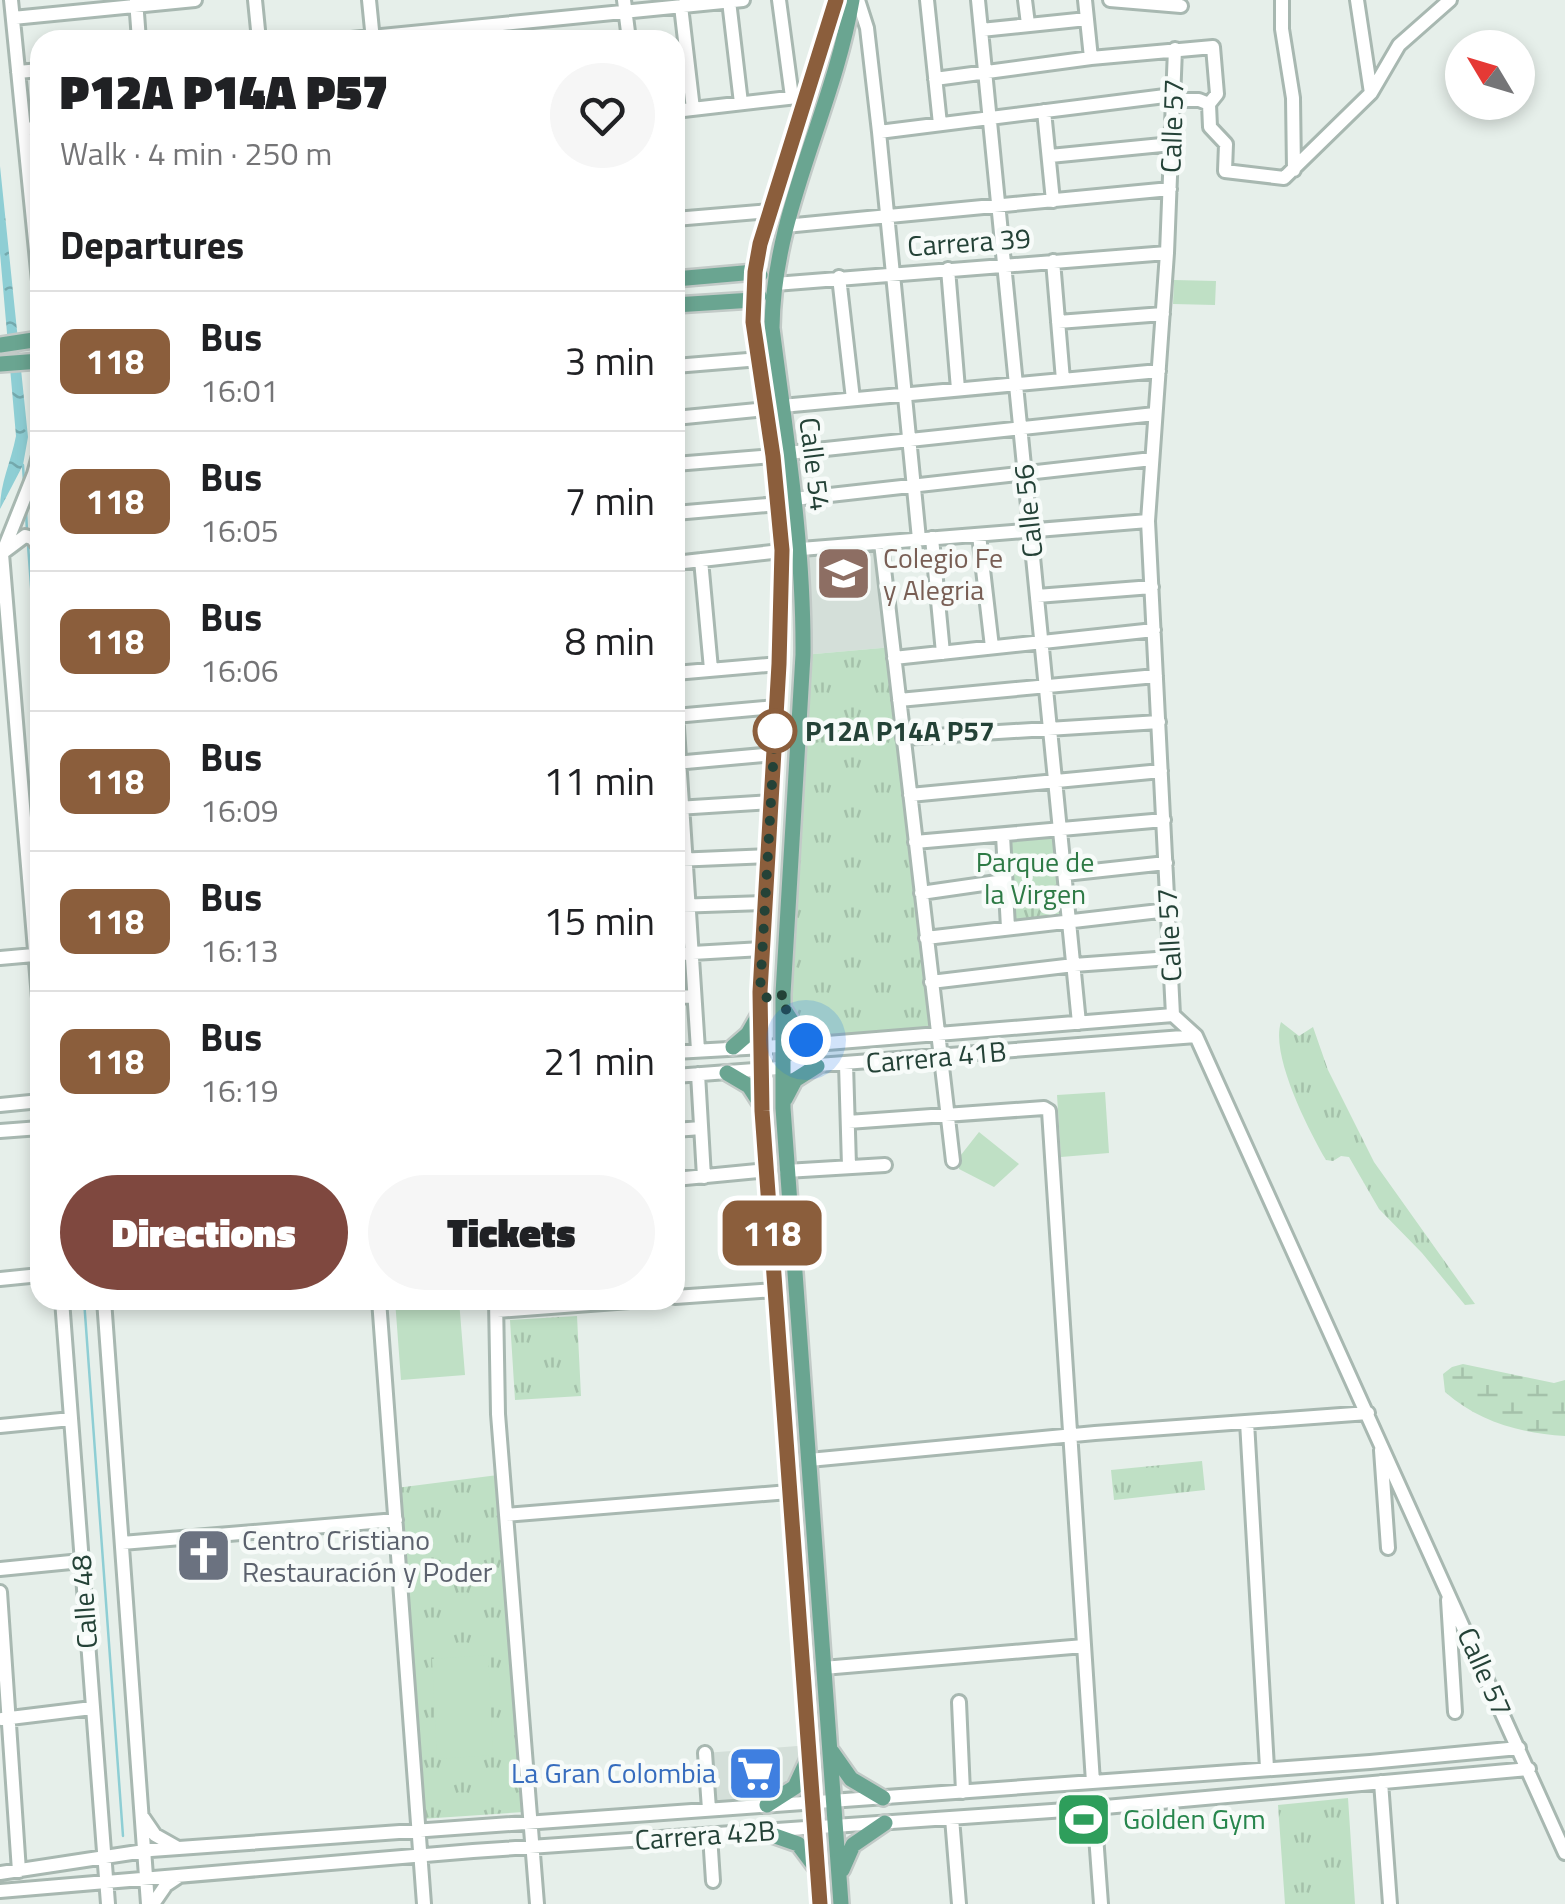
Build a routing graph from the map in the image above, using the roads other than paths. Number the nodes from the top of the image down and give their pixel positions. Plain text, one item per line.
1 (10, 0) edge
2 (196, 0) edge
3 (256, 0) edge
4 (370, 0) edge
5 (779, 0) edge
6 (836, 0) edge
7 (855, 0) edge
8 (927, 0) edge
9 (978, 0) edge
10 (1025, 0) edge
11 (1085, 0) edge
12 (1110, 0) edge
13 (1282, 0) edge
14 (1358, 0) edge
15 (1450, 0) edge
16 (736, 1) edge
17 (136, 3) edge
18 (625, 6) edge
19 (681, 6) junction
20 (1180, 6) dead end
21 (12, 18) junction
22 (1087, 20) junction
23 (1028, 24) junction
24 (138, 30) edge
25 (258, 30) edge
26 (372, 30) edge
27 (436, 30) edge
28 (684, 30) edge
29 (981, 30) junction
30 (685, 40) edge
31 (1175, 49) junction
32 (1091, 58) junction
33 (30, 71) edge
34 (985, 71) junction
35 (18, 72) junction
36 (935, 79) junction
37 (1371, 92) junction
38 (799, 96) junction
39 (1173, 97) junction
40 (741, 103) junction
41 (1210, 104) junction
42 (693, 109) junction
43 (685, 110) edge
44 (1044, 111) junction
45 (990, 118) junction
46 (940, 124) junction
47 (24, 129) junction
48 (30, 129) edge
49 (879, 132) junction
50 (1172, 144) junction
51 (30, 153) edge
52 (1050, 156) junction
53 (1294, 170) junction
54 (1170, 190) junction
55 (1053, 200) junction
56 (998, 206) junction
57 (771, 211) junction
58 (888, 216) junction
59 (685, 218) edge
60 (784, 226) junction
61 (760, 244) junction
62 (1167, 253) junction
63 (1053, 262) junction
64 (1004, 265) junction
65 (948, 269) junction
66 (755, 272) junction
67 (893, 273) junction
68 (731, 274) junction
69 (840, 277) junction
70 (685, 278) edge
71 (775, 284) junction
72 (754, 300) junction
73 (726, 301) junction
74 (685, 304) edge
75 (1163, 314) junction
76 (753, 322) junction
77 (1058, 322) junction
78 (30, 340) edge
79 (0, 345) edge
80 (760, 359) junction
81 (30, 362) edge
82 (0, 364) edge
83 (685, 365) edge
84 (1158, 371) junction
85 (1063, 380) junction
86 (1016, 384) junction
87 (958, 389) junction
88 (905, 394) junction
89 (853, 399) junction
90 (774, 407) junction
91 (1156, 414) junction
92 (685, 417) edge
93 (1020, 427) junction
94 (909, 440) junction
95 (781, 454) junction
96 (1152, 459) junction
97 (685, 463) edge
98 (1025, 474) junction
99 (914, 486) junction
100 (30, 488) edge
101 (786, 501) junction
102 (685, 512) edge
103 (1148, 521) junction
104 (1030, 530) junction
105 (978, 535) junction
106 (30, 537) edge
107 (926, 539) junction
108 (882, 542) junction
109 (801, 549) junction
110 (782, 550) junction
111 (1, 556) edge
112 (700, 560) junction
113 (685, 562) edge
114 (1152, 587) junction
115 (1037, 596) junction
116 (1154, 630) junction
117 (1041, 640) junction
118 (992, 647) junction
119 (943, 653) junction
120 (894, 658) junction
121 (779, 664) junction
122 (711, 669) junction
123 (685, 672) edge
124 (1156, 676) junction
125 (1046, 687) junction
126 (899, 700) junction
127 (776, 708) junction
128 (685, 715) edge
129 (1159, 722) junction
130 (1050, 731) junction
131 (904, 738) junction
132 (18, 749) junction
133 (0, 750) edge
134 (774, 754) junction
135 (685, 762) edge
136 (1161, 771) junction
137 (1055, 780) junction
138 (910, 795) junction
139 (771, 802) junction
140 (685, 808) edge
141 (1164, 820) junction
142 (1060, 830) junction
143 (1003, 835) junction
144 (915, 842) junction
145 (769, 856) junction
146 (685, 860) edge
147 (1166, 863) junction
148 (1064, 874) junction
149 (1004, 880) junction
150 (921, 892) junction
151 (766, 903) junction
152 (30, 904) edge
153 (685, 906) edge
154 (1168, 910) junction
155 (685, 920) edge
156 (1069, 921) junction
157 (1008, 928) junction
158 (926, 938) junction
159 (762, 950) junction
160 (685, 953) edge
161 (692, 953) junction
162 (30, 955) edge
163 (0, 958) edge
164 (1170, 958) junction
165 (1074, 965) junction
166 (931, 982) junction
167 (760, 992) junction
168 (685, 996) edge
169 (694, 996) junction
170 (784, 1001) junction
171 (760, 1014) junction
172 (1173, 1015) junction
173 (1079, 1023) junction
174 (937, 1034) junction
175 (1196, 1036) junction
176 (815, 1044) junction
177 (783, 1045) junction
178 (762, 1047) junction
179 (733, 1048) junction
180 (698, 1050) junction
181 (685, 1051) edge
182 (941, 1056) junction
183 (846, 1064) junction
184 (816, 1066) junction
185 (783, 1068) junction
186 (762, 1070) junction
187 (727, 1073) junction
188 (698, 1074) junction
189 (685, 1075) edge
190 (30, 1101) edge
191 (0, 1105) edge
192 (784, 1108) junction
193 (762, 1111) junction
194 (948, 1113) junction
195 (848, 1122) junction
196 (702, 1128) junction
197 (30, 1129) edge
198 (685, 1129) edge
199 (0, 1132) edge
200 (954, 1161) dead end
201 (885, 1164) dead end
202 (849, 1166) junction
203 (768, 1170) junction
204 (786, 1171) junction
205 (704, 1177) junction
206 (685, 1178) edge
207 (30, 1276) edge
208 (0, 1279) edge
209 (776, 1290) junction
210 (685, 1297) edge
211 (63, 1310) edge
212 (105, 1310) edge
213 (380, 1310) edge
214 (496, 1310) edge
215 (1368, 1413) junction
216 (71, 1419) junction
217 (1247, 1422) junction
218 (0, 1426) edge
219 (1070, 1435) junction
220 (1380, 1440) junction
221 (808, 1460) junction
222 (789, 1492) junction
223 (506, 1515) junction
224 (396, 1520) junction
225 (122, 1543) junction
226 (1388, 1548) dead end
227 (81, 1561) junction
228 (0, 1569) edge
229 (1447, 1588) junction
230 (0, 1592) edge
231 (2, 1644) edge
232 (1084, 1646) junction
233 (824, 1668) junction
234 (959, 1702) dead end
235 (92, 1708) junction
236 (1456, 1712) dead end
237 (4, 1719) edge
238 (810, 1745) junction
239 (830, 1747) junction
240 (1519, 1748) junction
241 (705, 1753) dead end
242 (1267, 1768) junction
243 (1529, 1769) junction
244 (1093, 1782) junction
245 (1381, 1782) junction
246 (7, 1789) edge
247 (963, 1792) junction
248 (883, 1798) junction
249 (834, 1800) junction
250 (813, 1802) junction
251 (767, 1805) junction
252 (727, 1807) junction
253 (1094, 1808) junction
254 (710, 1809) junction
255 (140, 1811) junction
256 (952, 1818) junction
257 (530, 1821) junction
258 (886, 1822) junction
259 (836, 1826) junction
260 (815, 1828) junction
261 (419, 1831) junction
262 (764, 1832) junction
263 (718, 1835) junction
264 (532, 1847) junction
265 (180, 1849) junction
266 (143, 1852) junction
267 (1565, 1853) edge
268 (421, 1858) junction
269 (104, 1859) junction
270 (19, 1871) junction
271 (0, 1872) edge
272 (182, 1875) junction
273 (146, 1877) junction
274 (818, 1877) junction
275 (106, 1880) junction
276 (712, 1881) dead end
277 (21, 1889) junction
278 (0, 1891) edge
279 (840, 1899) edge
280 (22, 1904) edge
281 (108, 1904) edge
282 (150, 1904) edge
283 (424, 1904) edge
284 (537, 1904) edge
285 (820, 1904) edge
286 (960, 1904) edge
287 (1101, 1904) edge
288 (1390, 1904) edge

1 - 21 street
2 - 17 street
3 - 25 street
4 - 26 street
5 - 38 street
6 - 38 main road, Calle 54
7 - 49 street
7 - 60 main road, Calle 54
8 - 36 street
9 - 29 street, Calle 56
10 - 23 street
11 - 22 street
12 - 20 street
13 - 53 street
14 - 37 street
15 - 37 street
16 - 19 street
16 - 40 street
17 - 21 street
17 - 24 street
18 - 19 street
18 - 27 street
19 - 28 street
21 - 35 street
22 - 23 street
22 - 32 street
23 - 29 street
29 - 34 street, Calle 56
30 - 42 street
31 - 32 street
31 - 39 street, Calle 57
31 - 41 street
32 - 34 street
33 - 35 street
34 - 36 street
34 - 45 street, Calle 56
35 - 47 street
36 - 46 street
37 - 53 street
38 - 40 street
38 - 57 main road, Calle 54
39 - 41 street
39 - 44 street
39 - 50 street, Calle 57
40 - 42 street
41 - 53 street
42 - 43 street
44 - 45 street
44 - 52 street
45 - 46 street
45 - 56 street, Calle 56
46 - 49 street
47 - 48 street
47 - 51 street
49 - 58 street
50 - 52 street
50 - 54 street, Calle 57
52 - 55 street
54 - 55 street
54 - 62 street, Calle 57
55 - 56 street
56 - 58 street
56 - 64 street, Calle 56
57 - 59 street
57 - 61 main road, Calle 54
58 - 60 street
58 - 67 street
60 - 71 main road, Calle 54
61 - 66 main road, Calle 54
61 - 68 main road
62 - 63 street, Carrera 39
62 - 75 street, Calle 57
63 - 64 street, Carrera 39
63 - 77 street
64 - 65 street, Carrera 39
64 - 86 street, Calle 56
65 - 67 street, Carrera 39
65 - 87 street
66 - 68 main road
66 - 71 main road
66 - 72 main road, Calle 54
67 - 69 street, Carrera 39
67 - 88 street
68 - 70 main road
69 - 71 street, Carrera 39
69 - 89 street
71 - 72 main road
71 - 90 main road, Calle 54
72 - 73 main road
72 - 76 main road, Calle 54
73 - 74 main road
73 - 76 main road
75 - 77 street
75 - 84 street, Calle 57
76 - 80 main road, Calle 54
77 - 85 street
78 - 79 main road
80 - 83 street
80 - 90 main road, Calle 54
81 - 82 main road
84 - 85 street
84 - 91 street, Calle 57
85 - 86 street
86 - 87 street
86 - 93 street, Calle 56
87 - 88 street
88 - 89 street
88 - 94 street
89 - 90 street
90 - 92 street
90 - 95 main road, Calle 54
91 - 93 street
91 - 96 street, Calle 57
93 - 94 street
93 - 98 street, Calle 56
94 - 95 street
94 - 99 street
95 - 97 street
95 - 101 main road, Calle 54
96 - 98 street
96 - 103 street, Calle 57
98 - 99 street
98 - 104 street, Calle 56
99 - 101 street
99 - 107 street
100 - 111 street
101 - 102 street
101 - 109 main road, Calle 54
101 - 110 main road, Calle 54
103 - 104 street
103 - 114 street, Calle 57
104 - 105 street
104 - 115 street, Calle 56
105 - 107 street
105 - 118 street
106 - 111 street
107 - 108 street
107 - 119 street
108 - 109 street
108 - 120 street
109 - 170 main road, Calle 54
110 - 112 street
110 - 121 main road, Calle 54
111 - 132 street
112 - 113 street
112 - 122 street
114 - 115 street
114 - 116 street, Calle 57
115 - 117 street, Calle 56
116 - 117 street
116 - 124 street, Calle 57
117 - 118 street
117 - 125 street, Calle 56
118 - 119 street
119 - 120 street
120 - 126 street
121 - 122 street
121 - 127 main road, Calle 54
122 - 123 street
124 - 125 street
124 - 129 street, Calle 57
125 - 126 street
125 - 130 street, Calle 56
126 - 131 street
127 - 128 street
127 - 134 main road, Calle 54
129 - 130 street
129 - 136 street, Calle 57
130 - 131 street
130 - 137 street, Calle 56
131 - 138 street
132 - 133 street
132 - 152 street
134 - 135 street
134 - 139 main road, Calle 54
136 - 137 street
136 - 141 street, Calle 57
137 - 138 street
137 - 142 street, Calle 56
138 - 144 street
139 - 140 street
139 - 145 main road, Calle 54
141 - 142 street
141 - 147 street, Calle 57
142 - 143 street
142 - 148 street, Calle 56
143 - 144 street
143 - 149 street
144 - 150 street
145 - 146 street
145 - 151 main road, Calle 54
147 - 148 street
147 - 154 street, Calle 57
148 - 156 street, Calle 56
149 - 150 street
149 - 157 street
150 - 158 street
151 - 153 street
151 - 159 main road, Calle 54
154 - 156 street
154 - 164 street, Calle 57
155 - 161 street
156 - 157 street
156 - 165 street, Calle 56
157 - 158 street
158 - 166 street
159 - 161 street
159 - 167 main road, Calle 54
160 - 161 street
161 - 169 street
162 - 163 street
164 - 165 street
164 - 172 street, Calle 57
165 - 166 street
165 - 173 street, Calle 56
166 - 174 street
167 - 170 main road
167 - 171 main road, Calle 54
168 - 169 street
169 - 180 street
170 - 176 main road
170 - 177 main road, Calle 54
171 - 178 main road, Calle 54
171 - 179 main road
172 - 173 street, Carrera 41B
172 - 175 street, Calle 57
173 - 174 street, Carrera 41B
174 - 176 street, Carrera 41B
174 - 182 street
175 - 182 street, Carrera 41B
175 - 215 street, Calle 57
176 - 177 street, Carrera 41B
177 - 178 street, Carrera 41B
177 - 185 main road, Calle 54
178 - 179 street, Carrera 41B
178 - 186 main road, Calle 54
179 - 180 street, Carrera 41B
180 - 181 street, Carrera 41B
182 - 183 street, Carrera 41B
182 - 194 street
183 - 184 street, Carrera 41B
183 - 195 street
184 - 185 street, Carrera 41B
184 - 192 main road
185 - 186 street, Carrera 41B
185 - 192 main road, Calle 54
186 - 187 street, Carrera 41B
186 - 193 main road, Calle 54
187 - 188 street, Carrera 41B
187 - 193 main road
188 - 189 street, Carrera 41B
188 - 196 street
190 - 191 street
192 - 204 main road, Calle 54
193 - 203 main road, Calle 54
194 - 195 street
194 - 200 street
194 - 219 street
195 - 202 street
196 - 198 street
196 - 205 street
197 - 199 street
201 - 202 street
202 - 204 street
203 - 205 street
203 - 209 main road, Calle 54
204 - 221 main road, Calle 54
205 - 206 street
207 - 208 street
209 - 210 street
209 - 222 main road, Calle 54
211 - 216 street, Calle 48
212 - 225 street, Calle 48
213 - 224 street
214 - 223 street
215 - 217 street
215 - 220 street, Calle 57
216 - 218 street
216 - 227 street, Calle 48
217 - 219 street
217 - 242 street
219 - 221 street
219 - 232 street
220 - 226 street
220 - 229 street, Calle 57
221 - 233 main road, Calle 54
222 - 223 street
222 - 238 main road, Calle 54
223 - 257 street
224 - 225 street
224 - 261 street
225 - 255 street, Calle 48
227 - 228 street
227 - 235 street, Calle 48
229 - 236 street
229 - 240 street, Calle 57
230 - 231 street
231 - 237 street
232 - 233 street
232 - 244 street
233 - 239 main road, Calle 54
234 - 247 street
235 - 237 street
235 - 269 street, Calle 48
237 - 246 street
238 - 250 main road, Calle 54
238 - 251 main road
239 - 248 main road
239 - 249 main road, Calle 54
240 - 242 street, Carrera 42B
240 - 243 street, Calle 57
241 - 254 street
242 - 244 street, Carrera 42B
243 - 245 street, Carrera 42B
243 - 267 street, Calle 57
244 - 247 street, Carrera 42B
245 - 253 street, Carrera 42B
245 - 288 street
246 - 270 street
247 - 248 street, Carrera 42B
248 - 249 street, Carrera 42B
249 - 250 street, Carrera 42B
249 - 259 main road, Calle 54
250 - 251 street, Carrera 42B
250 - 260 main road, Calle 54
251 - 252 street, Carrera 42B
252 - 254 street, Carrera 42B
252 - 263 street
253 - 256 street, Carrera 42B
253 - 287 street
254 - 257 street, Carrera 42B
255 - 265 street
255 - 266 street, Calle 48
256 - 258 street, Carrera 42B
256 - 286 street
257 - 261 street, Carrera 42B
257 - 264 street
258 - 259 street, Carrera 42B
258 - 279 main road
259 - 260 street, Carrera 42B
259 - 279 main road, Calle 54
260 - 262 street, Carrera 42B
260 - 274 main road, Calle 54
261 - 265 street, Carrera 42B
261 - 268 street
262 - 263 street, Carrera 42B
262 - 274 main road
263 - 264 street, Carrera 42B
263 - 276 street
264 - 268 street, Carrera 42B
264 - 284 street
265 - 266 street, Carrera 42B
266 - 269 street, Carrera 42B
266 - 273 street, Calle 48
268 - 272 street, Carrera 42B
268 - 283 street
269 - 270 street, Carrera 42B
269 - 275 street, Calle 48
270 - 271 street, Carrera 42B
272 - 273 street, Carrera 42B
272 - 282 street
273 - 275 street, Carrera 42B
273 - 282 street, Calle 48
274 - 285 main road, Calle 54
275 - 277 street, Carrera 42B
275 - 281 street, Calle 48
277 - 278 street, Carrera 42B
277 - 280 street

